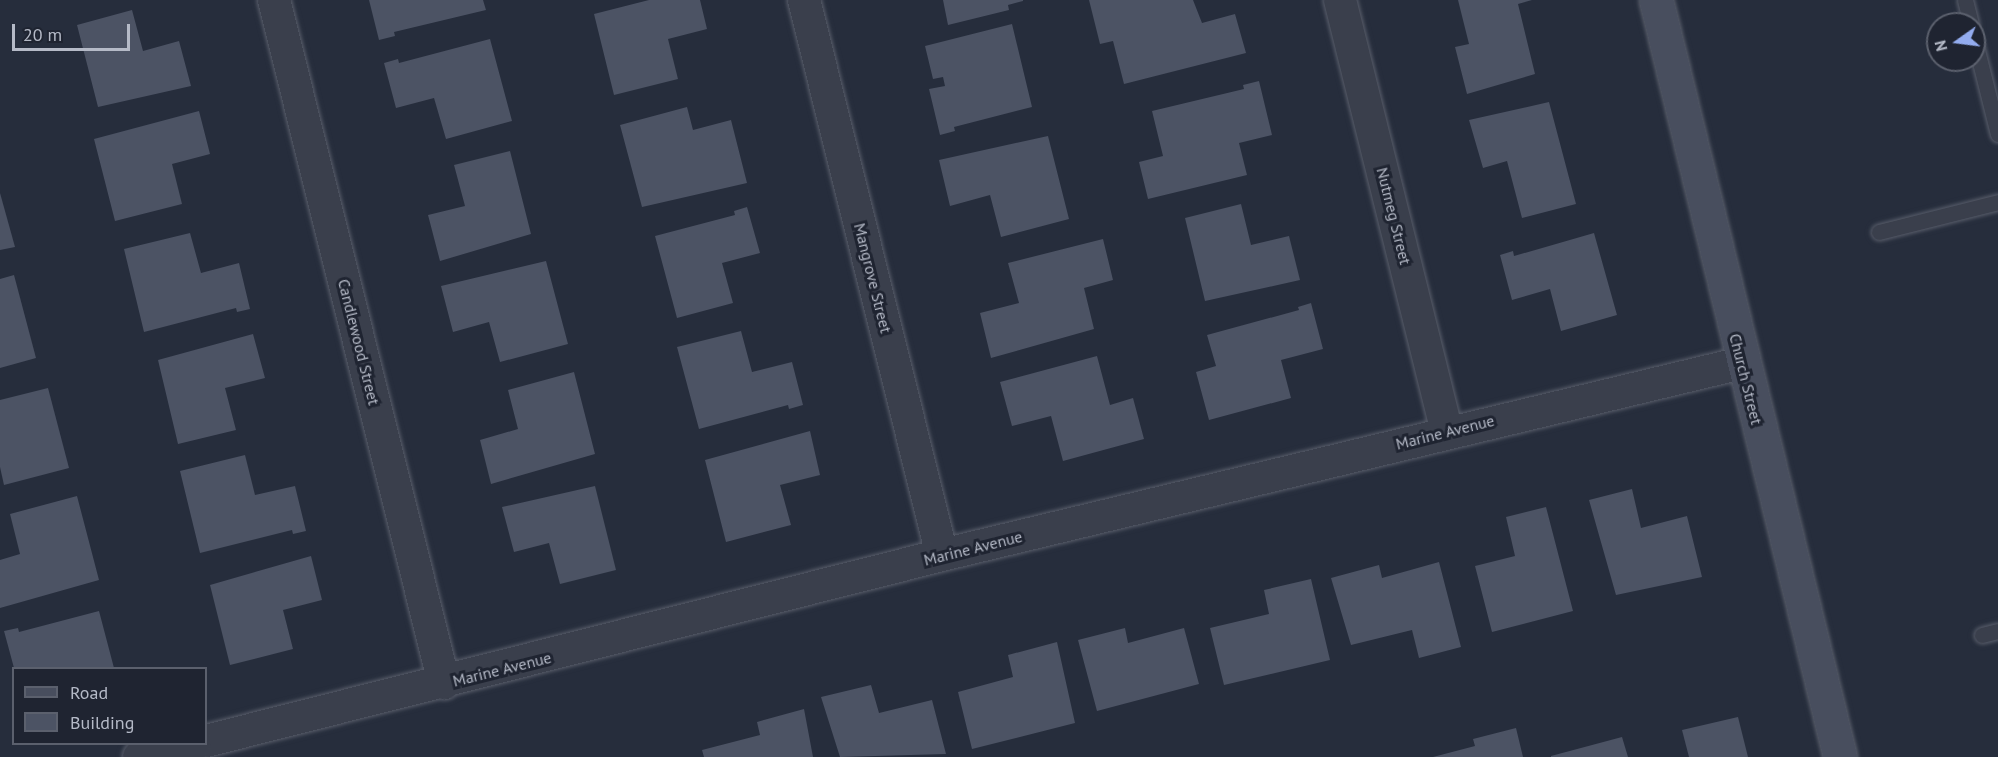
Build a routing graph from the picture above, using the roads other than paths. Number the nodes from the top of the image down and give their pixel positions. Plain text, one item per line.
1 (274, 0) edge
2 (804, 0) edge
3 (1340, 0) edge
4 (1656, 0) edge
5 (1982, 72) edge
6 (1998, 134) edge
7 (1998, 202) edge
8 (1879, 232) dead end
9 (1742, 363) junction
10 (1447, 432) junction
11 (942, 555) junction
12 (1998, 631) edge
13 (1982, 635) dead end
14 (444, 684) junction
15 (207, 741) edge
16 (191, 745) edge
17 (139, 757) edge
18 (1840, 757) edge

1 - 14 street, Candlewood Street
2 - 11 street, Mangrove Street
3 - 10 street, Nutmeg Street
4 - 9 street, Church Street
5 - 6 lane
7 - 8 lane
9 - 10 street, Marine Avenue
9 - 18 street, Church Street
10 - 11 street, Marine Avenue
11 - 14 street, Marine Avenue
12 - 13 lane
14 - 15 street, Marine Avenue
16 - 17 street

